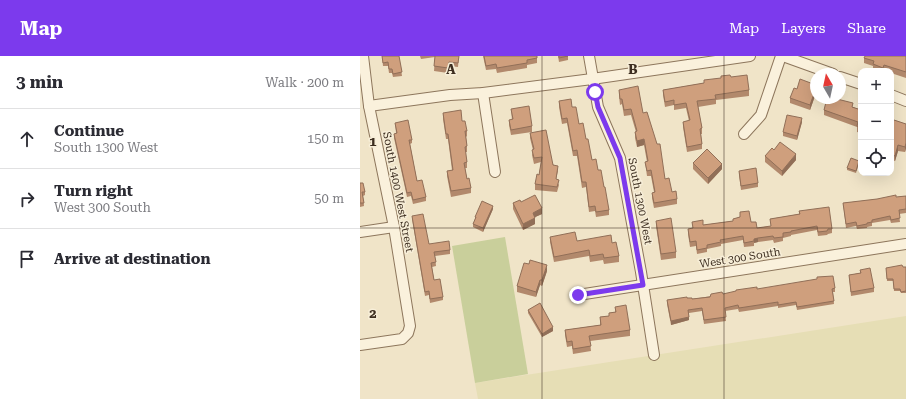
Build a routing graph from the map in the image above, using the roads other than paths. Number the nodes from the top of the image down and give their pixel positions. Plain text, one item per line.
1 (363, 56) edge
2 (589, 56) edge
3 (750, 56) edge
4 (782, 56) edge
5 (816, 68) edge
6 (846, 78) edge
7 (592, 79) junction
8 (858, 83) edge
9 (483, 93) junction
10 (894, 96) edge
11 (906, 100) edge
12 (369, 106) junction
13 (744, 134) dead end
14 (495, 172) dead end
15 (394, 227) junction
16 (360, 232) edge
17 (906, 244) edge
18 (643, 285) junction
19 (578, 295) dead end
20 (360, 345) edge
21 (654, 355) dead end

1 - 12 street, South 1400 West Street
2 - 7 street, South 1300 West
3 - 7 street
4 - 5 street
4 - 13 street
6 - 8 street
7 - 9 street
7 - 18 street, South 1300 West
9 - 12 street
9 - 14 street
10 - 11 street
12 - 15 street, South 1400 West Street
15 - 16 street
15 - 20 street, South 1400 West Street
17 - 18 street, West 300 South
18 - 19 street, West 300 South
18 - 21 street, South 1300 West

